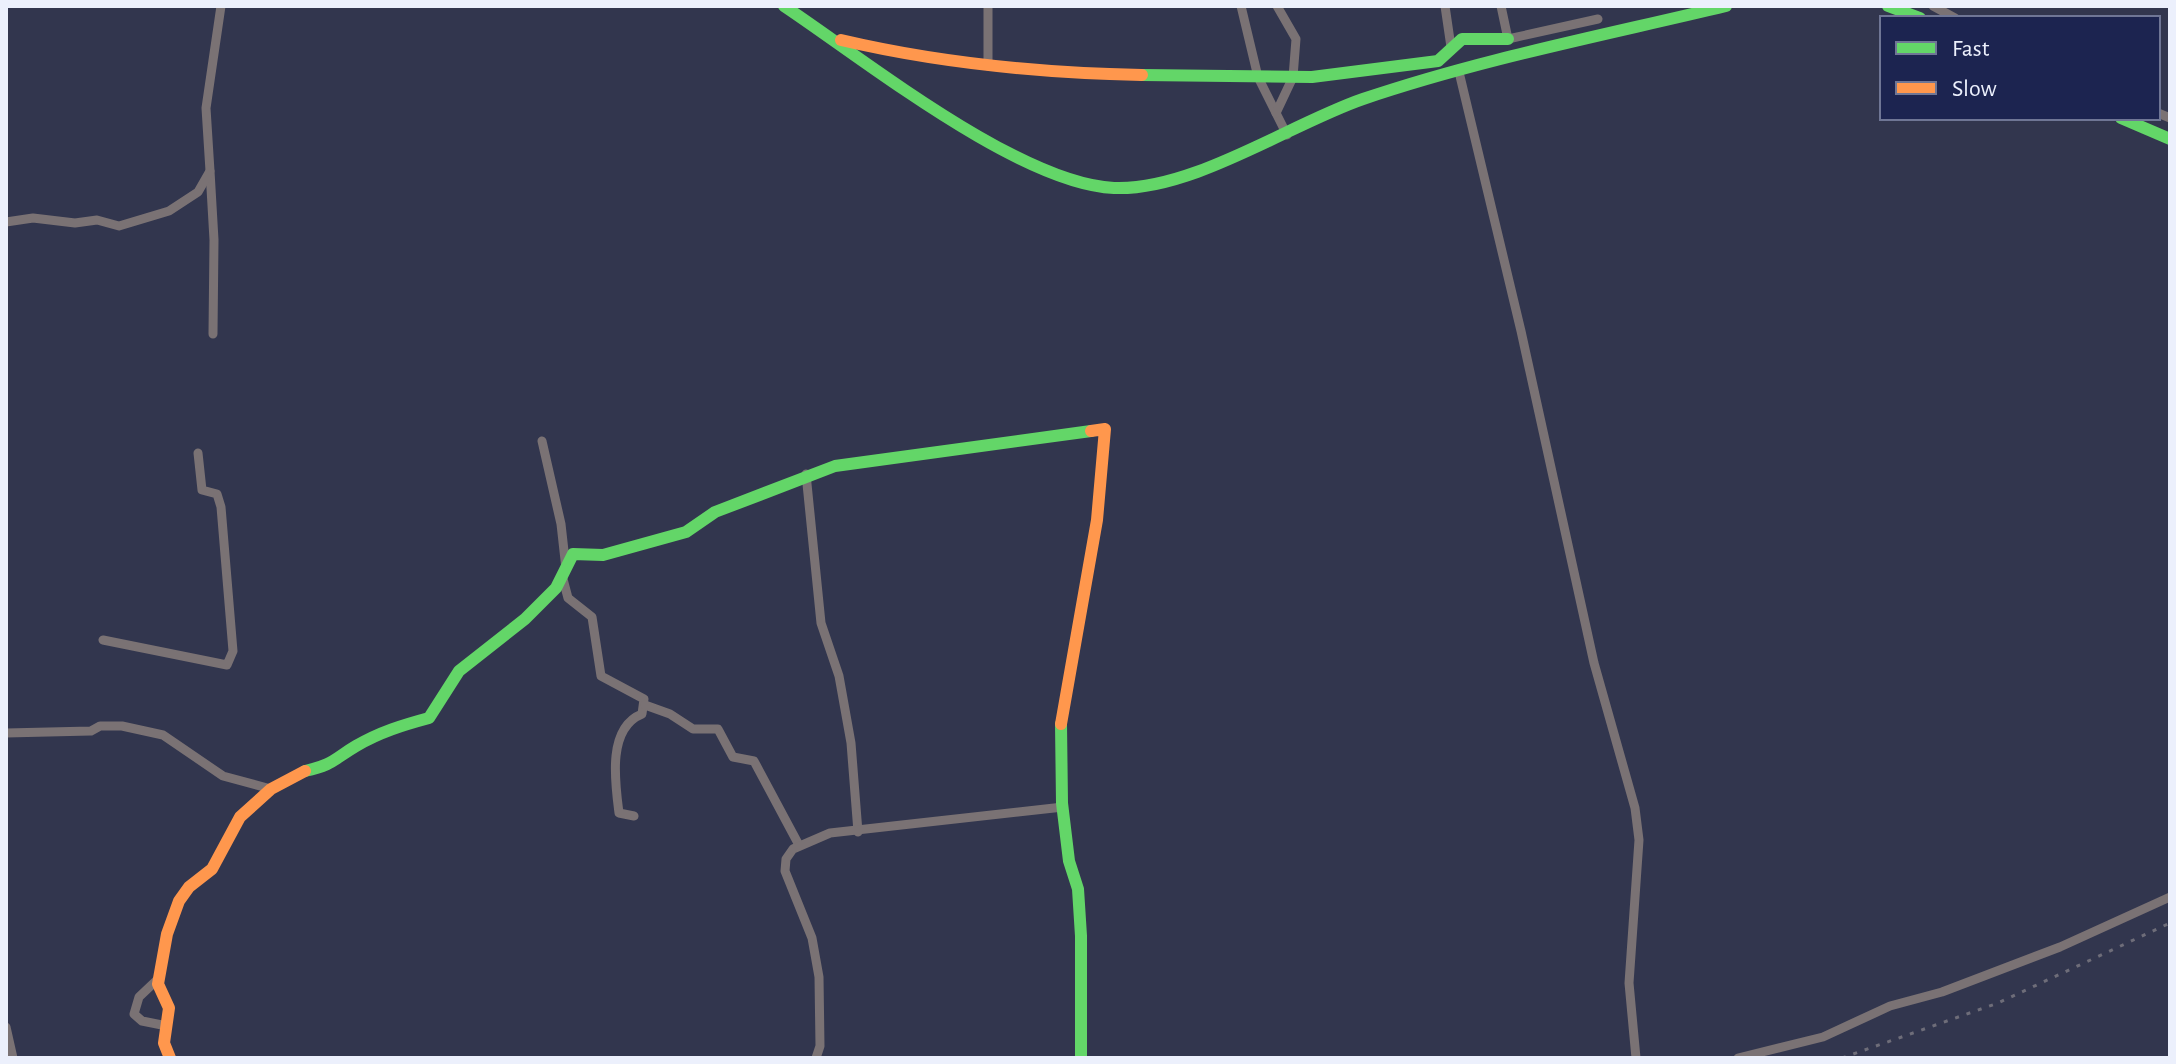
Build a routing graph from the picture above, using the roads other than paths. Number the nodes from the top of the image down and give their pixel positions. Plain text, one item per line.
1 (221, 6) edge
2 (784, 6) edge
3 (988, 6) edge
4 (1241, 6) edge
5 (1277, 6) edge
6 (1445, 6) edge
7 (1501, 6) edge
8 (1726, 6) edge
9 (1888, 6) edge
10 (1933, 6) edge
11 (1915, 16) edge
12 (1951, 16) edge
13 (1598, 19) dead end
14 (832, 38) junction
15 (1508, 39) junction
16 (1451, 47) junction
17 (988, 66) junction
18 (1459, 72) junction
19 (1258, 77) junction
20 (1293, 77) junction
21 (1276, 113) junction
22 (2126, 120) edge
23 (1287, 135) junction
24 (2170, 139) edge
25 (210, 171) junction
26 (6, 222) edge
27 (213, 334) dead end
28 (542, 441) dead end
29 (198, 453) dead end
30 (806, 474) junction
31 (565, 574) junction
32 (103, 640) dead end
33 (645, 705) junction
34 (6, 733) edge
35 (271, 789) junction
36 (1063, 807) junction
37 (634, 816) dead end
38 (858, 832) junction
39 (799, 845) junction
40 (2170, 897) edge
41 (158, 979) junction
42 (167, 1026) junction
43 (6, 1027) edge
44 (13, 1058) edge
45 (170, 1058) edge
46 (816, 1058) edge
47 (1081, 1058) edge
48 (1636, 1058) edge
49 (1738, 1058) edge

1 - 25 street
2 - 14 street
3 - 17 street
4 - 19 street
5 - 20 street
6 - 16 street
7 - 15 street
8 - 18 street
9 - 11 street
10 - 12 street
13 - 15 street
14 - 17 street
14 - 23 street
15 - 16 street
16 - 20 street
17 - 19 street
18 - 23 street
18 - 48 street
19 - 20 street
19 - 21 street
20 - 21 street
21 - 23 street
22 - 24 street
25 - 26 street
25 - 27 street
28 - 31 street
29 - 32 street
30 - 31 street
30 - 36 street
30 - 38 street
31 - 33 street
31 - 35 street
33 - 37 street
33 - 39 street
34 - 35 street
35 - 41 street
36 - 38 street
36 - 47 street
38 - 39 street
39 - 46 street
40 - 49 street
41 - 42 street
41 - 42 street
42 - 45 street
43 - 44 street

